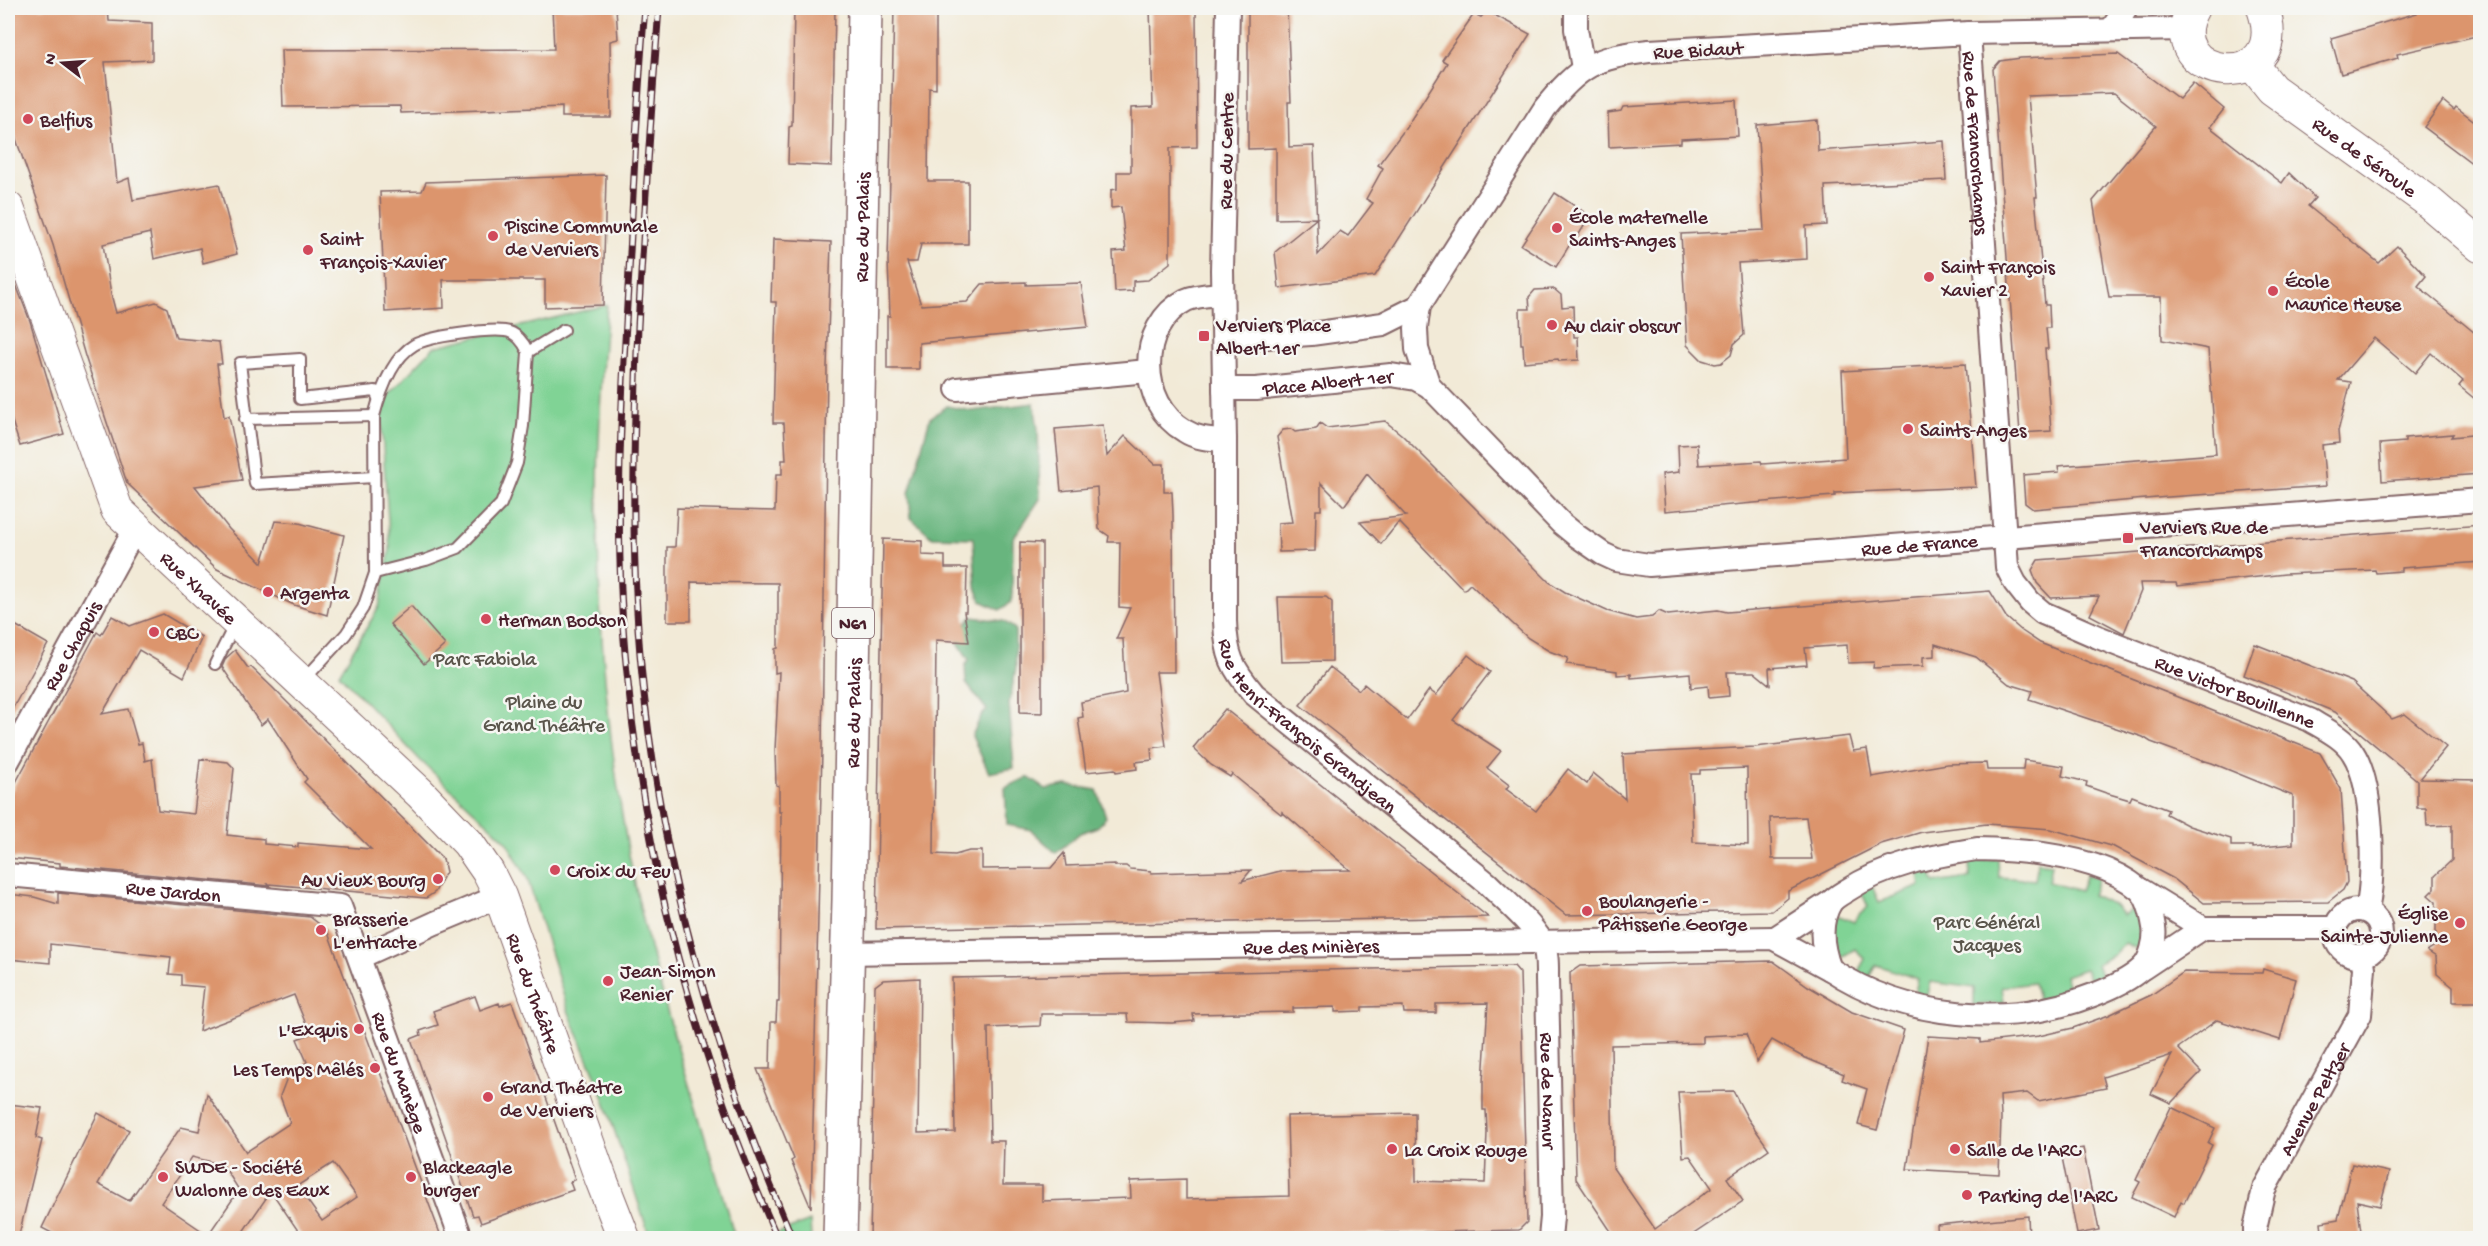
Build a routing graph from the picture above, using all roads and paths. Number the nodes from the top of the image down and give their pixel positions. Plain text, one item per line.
1 (865, 8) edge
2 (1228, 8) edge
3 (1576, 8) edge
4 (2126, 8) edge
5 (2263, 8) edge
6 (2190, 13) edge
7 (2111, 30) junction
8 (1969, 33) junction
9 (2252, 64) junction
10 (1583, 68) junction
11 (8, 208) edge
12 (2481, 246) edge
13 (1222, 294) junction
14 (1419, 306) junction
15 (564, 330) dead end
16 (1224, 340) junction
17 (528, 352) junction
18 (1149, 371) junction
19 (1429, 386) junction
20 (957, 389) dead end
21 (1224, 389) junction
22 (378, 398) junction
23 (374, 416) junction
24 (245, 419) junction
25 (1225, 440) junction
26 (374, 477) junction
27 (2481, 500) edge
28 (135, 529) junction
29 (2005, 538) junction
30 (375, 573) junction
31 (236, 620) junction
32 (215, 663) dead end
33 (302, 682) junction
34 (8, 761) edge
35 (8, 875) edge
36 (2141, 890) junction
37 (500, 896) junction
38 (1832, 901) junction
39 (340, 906) joint
40 (2367, 911) junction
41 (2203, 928) junction
42 (2335, 928) junction
43 (1775, 938) junction
44 (1542, 943) junction
45 (847, 953) junction
46 (2362, 956) junction
47 (360, 957) junction
48 (2143, 968) junction
49 (1830, 969) junction
50 (622, 1235) edge
51 (460, 1239) edge
52 (840, 1239) edge
53 (1550, 1239) edge
54 (2255, 1239) edge

1 - 45 main road, Rue du Palais / N61
2 - 13 street, Rue du Centre
3 - 10 street
4 - 7 street
5 - 9 street
6 - 7 street, Rue Bidaut
6 - 9 street
7 - 8 street, Rue Bidaut
8 - 10 street, Rue Bidaut
8 - 29 street, Rue de Francorchamps
9 - 12 street, Rue de Séroule
10 - 14 street, Rue Bidaut
11 - 28 street, Rue Xhavée
13 - 16 street
13 - 18 street
14 - 16 street
14 - 19 street, Rue Bidaut
15 - 17 lane
16 - 21 street
17 - 22 lane
17 - 30 lane
18 - 20 street
18 - 25 street
19 - 21 street, Place Albert 1er
19 - 29 street, Rue de France
21 - 25 street
22 - 23 lane
22 - 24 lane
23 - 24 lane
23 - 26 lane
24 - 26 lane
25 - 44 street, Rue Henri-François Grandjean
26 - 30 lane
27 - 29 street, Rue de France
28 - 31 street, Rue Xhavée
28 - 34 street, Rue Chapuis
29 - 40 street, Rue Victor Bouillenne
30 - 33 lane
31 - 32 lane
31 - 33 street, Rue Xhavée
33 - 37 street, Rue Xhavée
35 - 39 street, Rue Jardon
36 - 38 street
36 - 41 street
36 - 48 street
37 - 47 street
37 - 50 street, Rue du Théâtre
38 - 43 street
38 - 49 street
39 - 47 street, Rue du Manège
40 - 42 street
40 - 46 street
41 - 42 street
41 - 48 street
42 - 46 street
43 - 44 street, Rue des Minières
43 - 49 street
44 - 45 street, Rue des Minières
44 - 53 street, Rue de Namur
45 - 52 main road, Rue du Palais / N61
46 - 54 street, Avenue Peltzer
47 - 51 street, Rue du Manège
48 - 49 street

